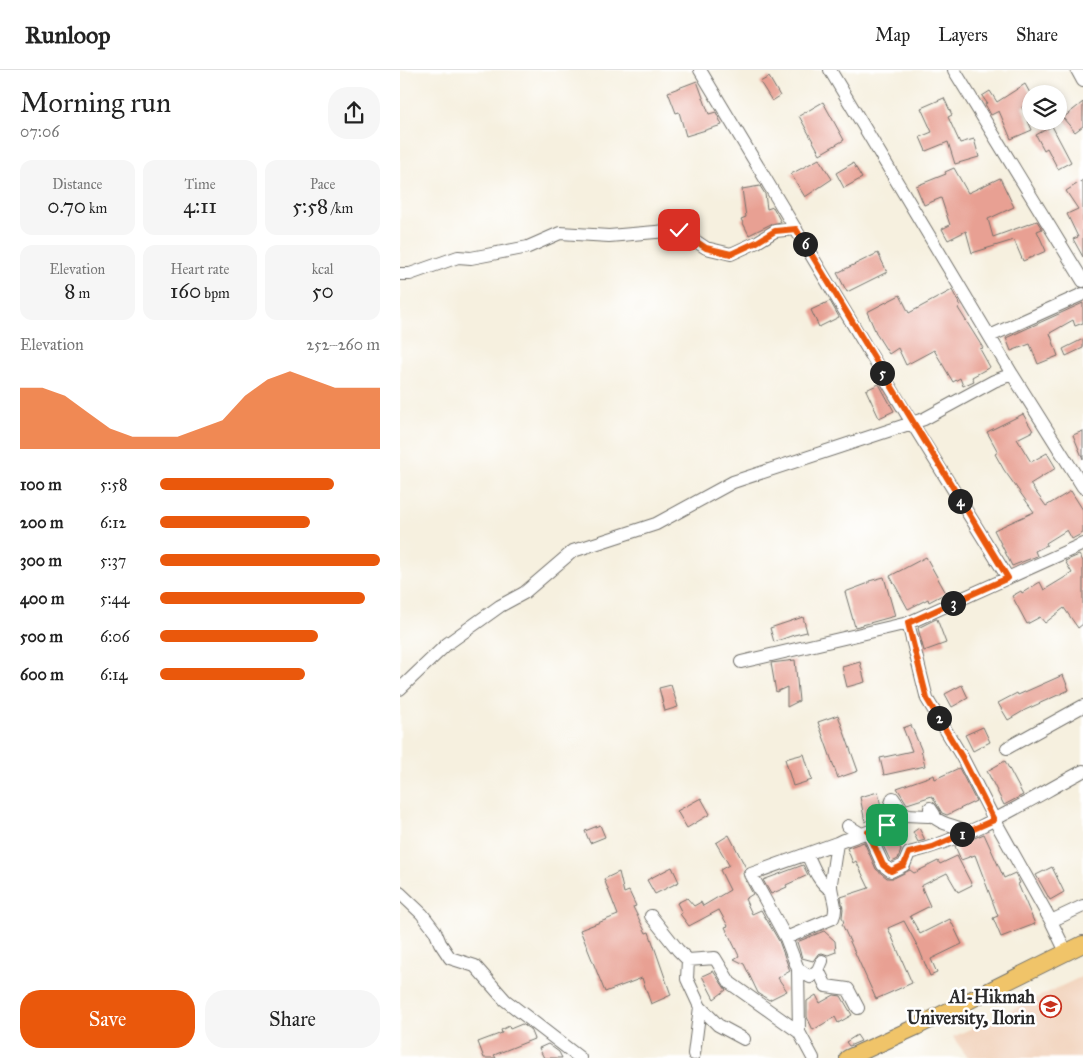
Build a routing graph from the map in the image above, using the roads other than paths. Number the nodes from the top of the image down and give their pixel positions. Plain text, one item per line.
1 (700, 70) edge
2 (830, 70) edge
3 (954, 70) edge
4 (1077, 70) edge
5 (1083, 81) edge
6 (796, 229) junction
7 (400, 274) edge
8 (1083, 281) edge
9 (1083, 294) edge
10 (990, 336) junction
11 (1012, 374) junction
12 (912, 423) junction
13 (1083, 487) edge
14 (1083, 544) edge
15 (1008, 578) junction
16 (908, 623) junction
17 (741, 662) dead end
18 (400, 689) edge
19 (1083, 706) edge
20 (1007, 748) dead end
21 (1083, 771) edge
22 (994, 820) junction
23 (887, 825) dead end
24 (864, 827) junction
25 (966, 832) junction
26 (837, 843) junction
27 (807, 854) junction
28 (830, 889) junction
29 (400, 893) edge
30 (1083, 906) edge
31 (651, 916) dead end
32 (1051, 921) junction
33 (786, 938) junction
34 (1083, 944) edge
35 (1066, 952) junction
36 (1083, 956) edge
37 (688, 960) junction
38 (798, 969) junction
39 (700, 1007) junction
40 (858, 1008) dead end
41 (799, 1032) junction
42 (744, 1039) dead end
43 (694, 1054) dead end
44 (580, 1058) edge
45 (813, 1058) edge
46 (848, 1058) edge
47 (872, 1058) edge

1 - 6 street
2 - 10 street
3 - 8 street
4 - 5 street
6 - 7 street
6 - 12 street
9 - 10 street
10 - 11 street
11 - 12 street
11 - 13 street
12 - 15 street
12 - 18 street
14 - 15 street
15 - 16 street
16 - 17 street
16 - 22 street
19 - 20 street
21 - 22 street
22 - 25 street
22 - 32 street
23 - 24 street
24 - 25 street
24 - 25 street
24 - 26 street
26 - 27 street
26 - 28 street
27 - 28 street
27 - 33 street
28 - 33 street
29 - 44 street
30 - 32 street
31 - 37 street
32 - 35 street
33 - 38 street
34 - 35 main road
35 - 46 main road
36 - 47 main road
37 - 39 street
37 - 41 street
38 - 40 street
38 - 41 street
39 - 42 street
39 - 43 street
41 - 45 street

